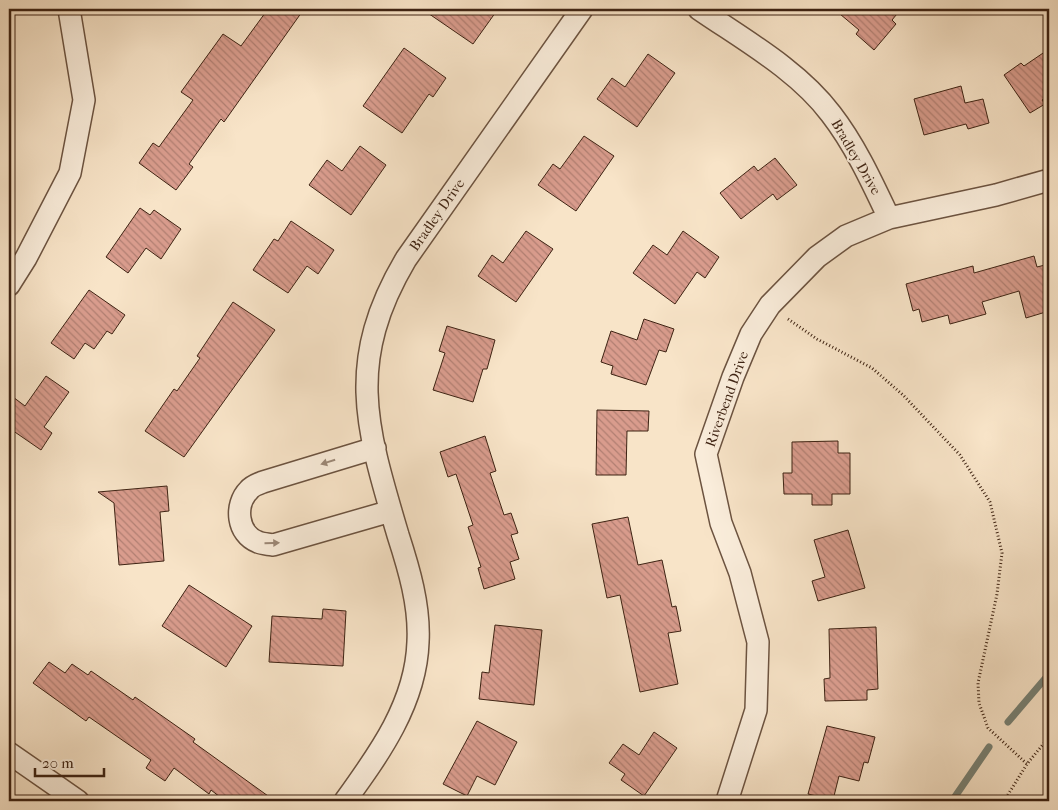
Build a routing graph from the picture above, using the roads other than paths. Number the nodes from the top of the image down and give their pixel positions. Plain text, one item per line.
1 (69, 9) edge
2 (582, 9) edge
3 (699, 9) edge
4 (1049, 180) edge
5 (889, 218) junction
6 (9, 285) edge
7 (375, 448) junction
8 (391, 511) junction
9 (9, 754) edge
10 (78, 801) edge
11 (345, 801) edge
12 (727, 801) edge

1 - 6 street
2 - 7 street, Bradley Drive
3 - 5 street, Bradley Drive
4 - 5 street, Riverbend Drive
5 - 12 street, Riverbend Drive
7 - 8 street, Bradley Drive
7 -> 8 street
8 - 11 street, Bradley Drive
9 - 10 street

